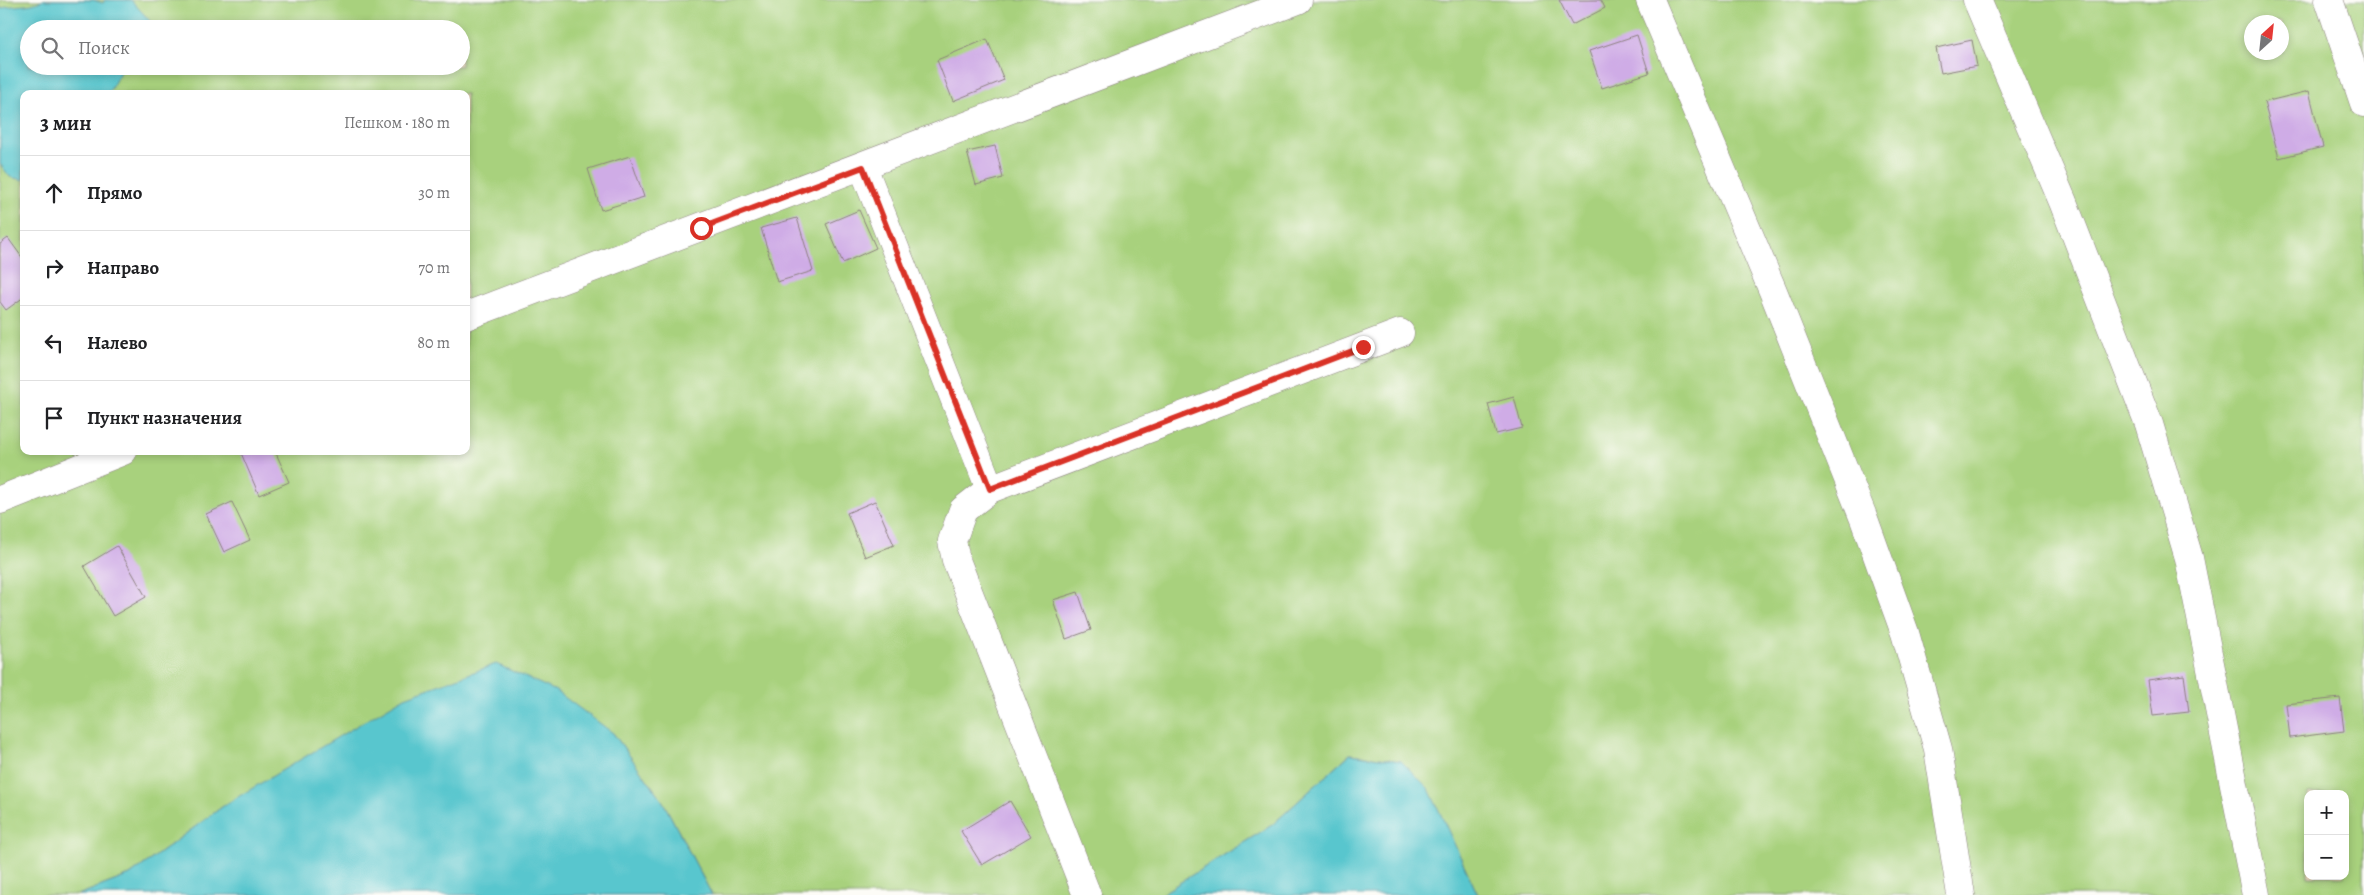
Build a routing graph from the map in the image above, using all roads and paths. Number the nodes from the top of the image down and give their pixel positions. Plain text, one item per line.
1 (1298, 0) edge
2 (1650, 0) edge
3 (1977, 0) edge
4 (2329, 0) edge
5 (2364, 103) edge
6 (863, 167) junction
7 (470, 314) edge
8 (1400, 333) dead end
9 (113, 455) edge
10 (990, 489) junction
11 (0, 500) edge
12 (1087, 895) edge
13 (1961, 895) edge
14 (2256, 895) edge

1 - 6 lane
2 - 13 lane
3 - 14 lane
4 - 5 lane
6 - 7 lane
6 - 10 lane
8 - 10 lane
9 - 11 lane
10 - 12 lane

